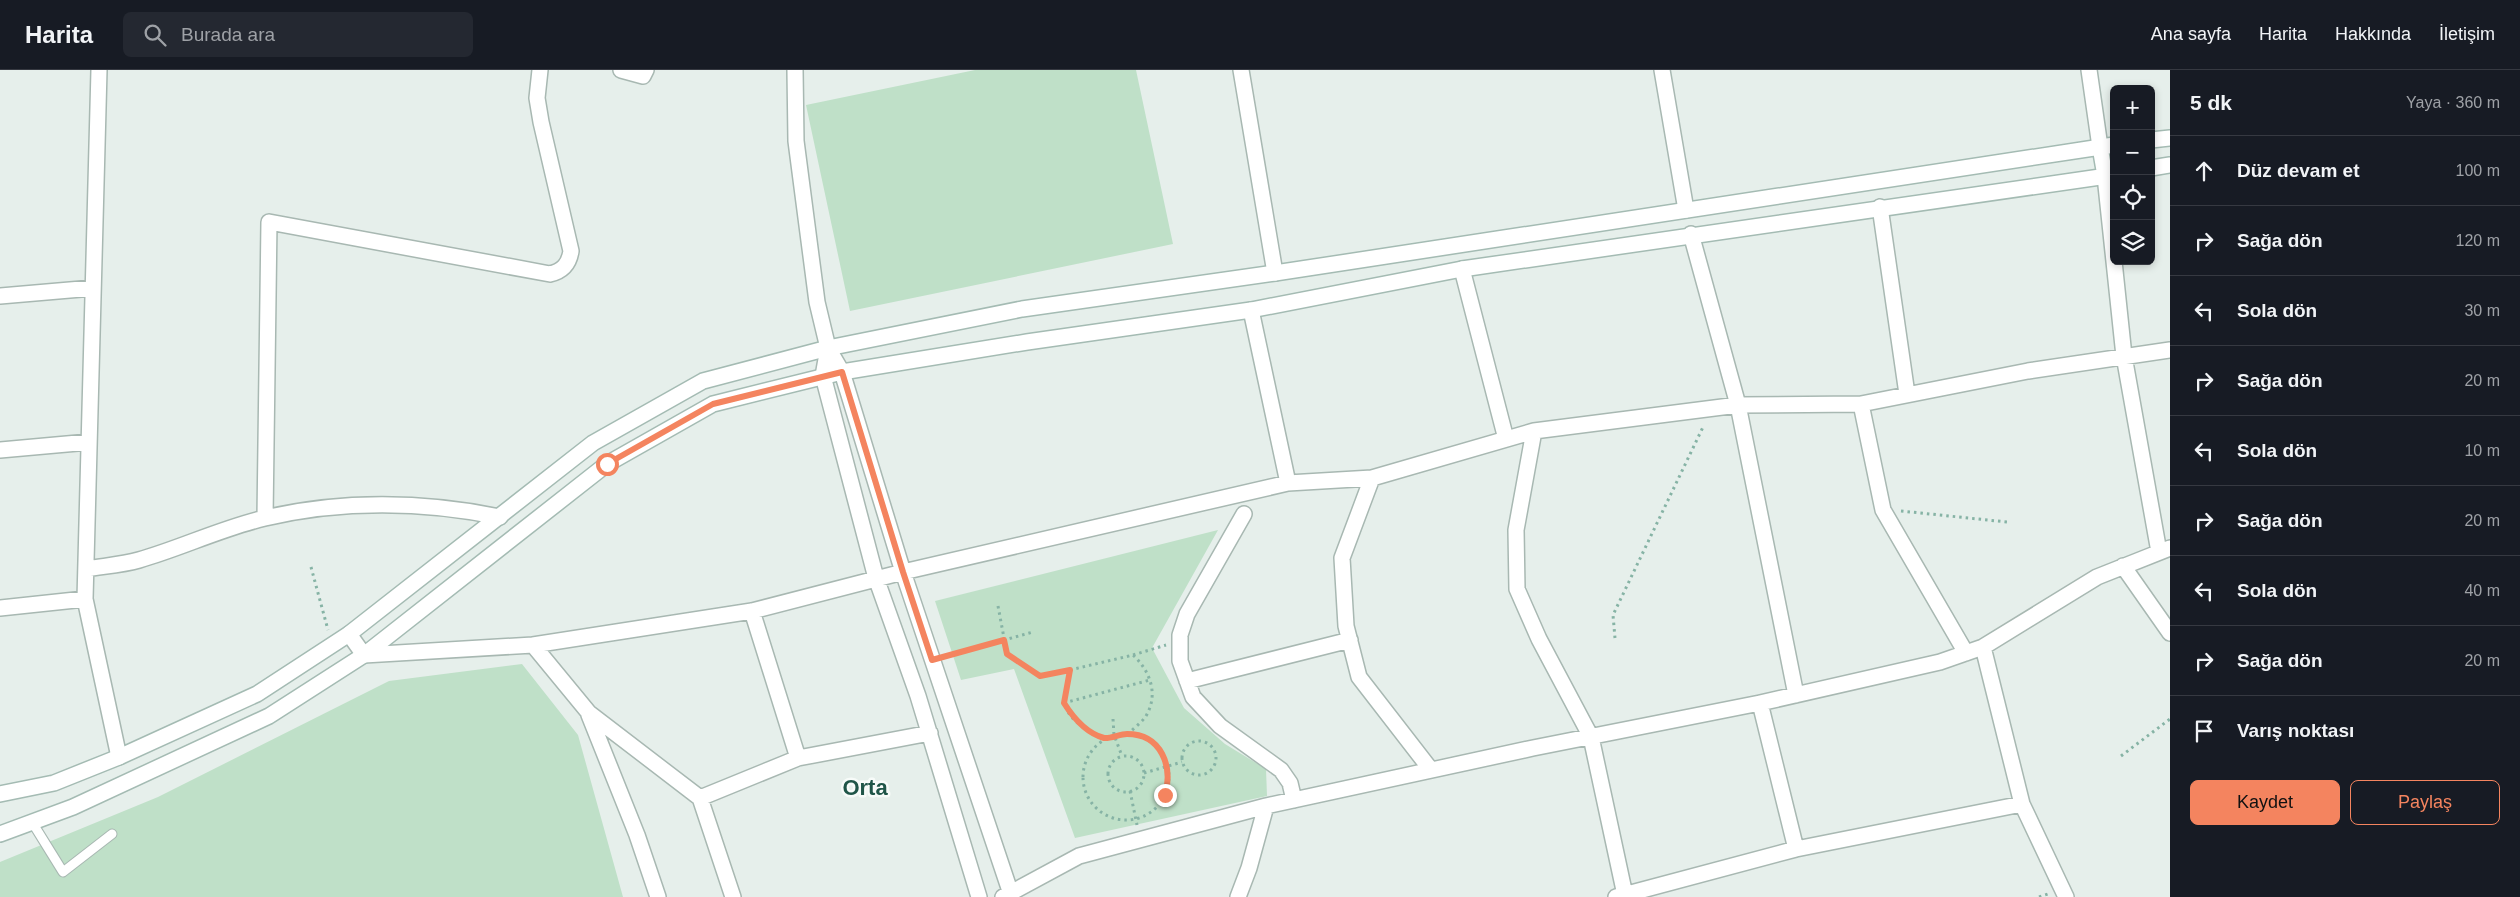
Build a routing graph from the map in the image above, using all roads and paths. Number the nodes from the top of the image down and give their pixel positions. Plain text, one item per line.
1 (99, 70) edge
2 (540, 70) edge
3 (621, 70) edge
4 (646, 70) edge
5 (795, 70) edge
6 (1241, 70) edge
7 (1662, 70) edge
8 (2089, 70) edge
9 (2170, 138) edge
10 (2155, 140) edge
11 (2107, 146) edge
12 (2170, 165) edge
13 (2155, 167) edge
14 (2109, 175) edge
15 (1880, 207) junction
16 (1686, 210) junction
17 (1691, 234) junction
18 (1462, 270) junction
19 (1275, 273) junction
20 (93, 288) junction
21 (0, 296) edge
22 (1251, 310) junction
23 (828, 348) junction
24 (2170, 350) edge
25 (2124, 356) junction
26 (842, 372) junction
27 (823, 376) junction
28 (1907, 394) junction
29 (1861, 404) junction
30 (1738, 405) junction
31 (1712, 408) junction
32 (1534, 431) junction
33 (1506, 438) junction
34 (90, 442) junction
35 (0, 450) edge
36 (1372, 478) junction
37 (1288, 483) junction
38 (1883, 510) junction
39 (1244, 514) dead end
40 (500, 516) junction
41 (265, 518) junction
42 (2007, 522) dead end
43 (2164, 550) edge
44 (2123, 566) junction
45 (311, 567) dead end
46 (86, 570) junction
47 (903, 572) junction
48 (876, 578) junction
49 (85, 599) junction
50 (998, 606) dead end
51 (0, 608) edge
52 (752, 611) junction
53 (1032, 632) dead end
54 (2170, 632) edge
55 (349, 634) junction
56 (1615, 638) dead end
57 (1004, 640) junction
58 (1350, 640) junction
59 (1179, 642) junction
60 (332, 645) junction
61 (533, 645) junction
62 (1983, 647) junction
63 (1966, 653) junction
64 (364, 655) junction
65 (1133, 655) junction
66 (932, 660) junction
67 (1070, 670) junction
68 (1150, 680) junction
69 (1187, 681) junction
70 (1796, 695) junction
71 (1064, 703) junction
72 (1760, 703) junction
73 (589, 713) junction
74 (1113, 719) dead end
75 (2170, 719) edge
76 (930, 733) junction
77 (1128, 734) junction
78 (1114, 735) junction
79 (1591, 738) junction
80 (1107, 739) junction
81 (1122, 756) junction
82 (2121, 756) dead end
83 (119, 757) junction
84 (798, 758) junction
85 (1182, 762) junction
86 (1168, 766) junction
87 (1431, 770) junction
88 (1144, 773) junction
89 (1130, 791) junction
90 (0, 794) edge
91 (700, 798) junction
92 (1294, 800) junction
93 (2022, 804) junction
94 (1266, 806) junction
95 (1136, 818) junction
96 (32, 822) junction
97 (0, 834) edge
98 (112, 834) dead end
99 (1796, 849) junction
100 (1009, 896) edge
101 (1621, 896) edge
102 (658, 897) edge
103 (733, 897) edge
104 (979, 897) edge
105 (1238, 897) edge
106 (2066, 897) edge

1 - 20 street
2 - 41 street
3 - 4 street
5 - 23 street
6 - 19 street
7 - 16 street
8 - 11 street
9 - 10 street
11 - 14 street
11 - 16 street
12 - 13 street
14 - 15 street
14 - 25 street
15 - 17 street
15 - 28 street
16 - 17 street
16 - 19 street
17 - 18 street
17 - 30 street
18 - 22 street
18 - 33 street
19 - 23 street
20 - 21 street
20 - 34 street
22 - 26 street
22 - 37 street
23 - 26 street
23 - 27 street
23 - 40 street
24 - 25 street
25 - 28 street
25 - 43 street
26 - 27 street
26 - 47 street
27 - 48 street
27 - 64 street
28 - 29 street
29 - 30 street
29 - 38 street
30 - 31 street
30 - 70 street
31 - 32 street
31 - 56 path
32 - 33 street
32 - 79 street
33 - 36 street
34 - 35 street
34 - 46 street
36 - 37 street
36 - 58 street
37 - 47 street
38 - 42 path
38 - 63 street
39 - 59 street
40 - 41 street
40 - 55 street
41 - 46 street
43 - 44 street
44 - 54 street
44 - 62 street
45 - 60 path
46 - 49 street
47 - 48 street
47 - 66 street
48 - 52 street
48 - 76 street
49 - 51 street
49 - 83 street
50 - 57 path
52 - 61 street
52 - 84 street
53 - 57 path
55 - 60 street
55 - 64 street
57 - 66 path
57 - 67 path
58 - 69 street
58 - 87 street
59 - 65 path
59 - 69 street
60 - 83 street
61 - 64 street
61 - 73 street
62 - 63 street
62 - 93 street
63 - 70 street
64 - 96 street
65 - 67 path
65 - 68 path
66 - 100 street
67 - 71 path
68 - 71 path
68 - 77 path
69 - 92 street
70 - 72 street
71 - 80 path
72 - 79 street
72 - 99 street
73 - 91 street
73 - 102 street
74 - 78 path
75 - 82 path
76 - 84 street
76 - 104 street
77 - 78 path
77 - 86 path
78 - 80 path
78 - 81 path
79 - 87 street
79 - 101 street
80 - 95 path
81 - 88 path
81 - 89 path
83 - 90 street
84 - 91 street
85 - 85 path
85 - 86 path
86 - 88 path
86 - 95 path
87 - 92 street
88 - 89 path
89 - 95 path
91 - 103 street
92 - 94 street
93 - 99 street
93 - 106 street
94 - 100 street
94 - 105 street
96 - 97 street
96 - 98 lane
99 - 101 street

